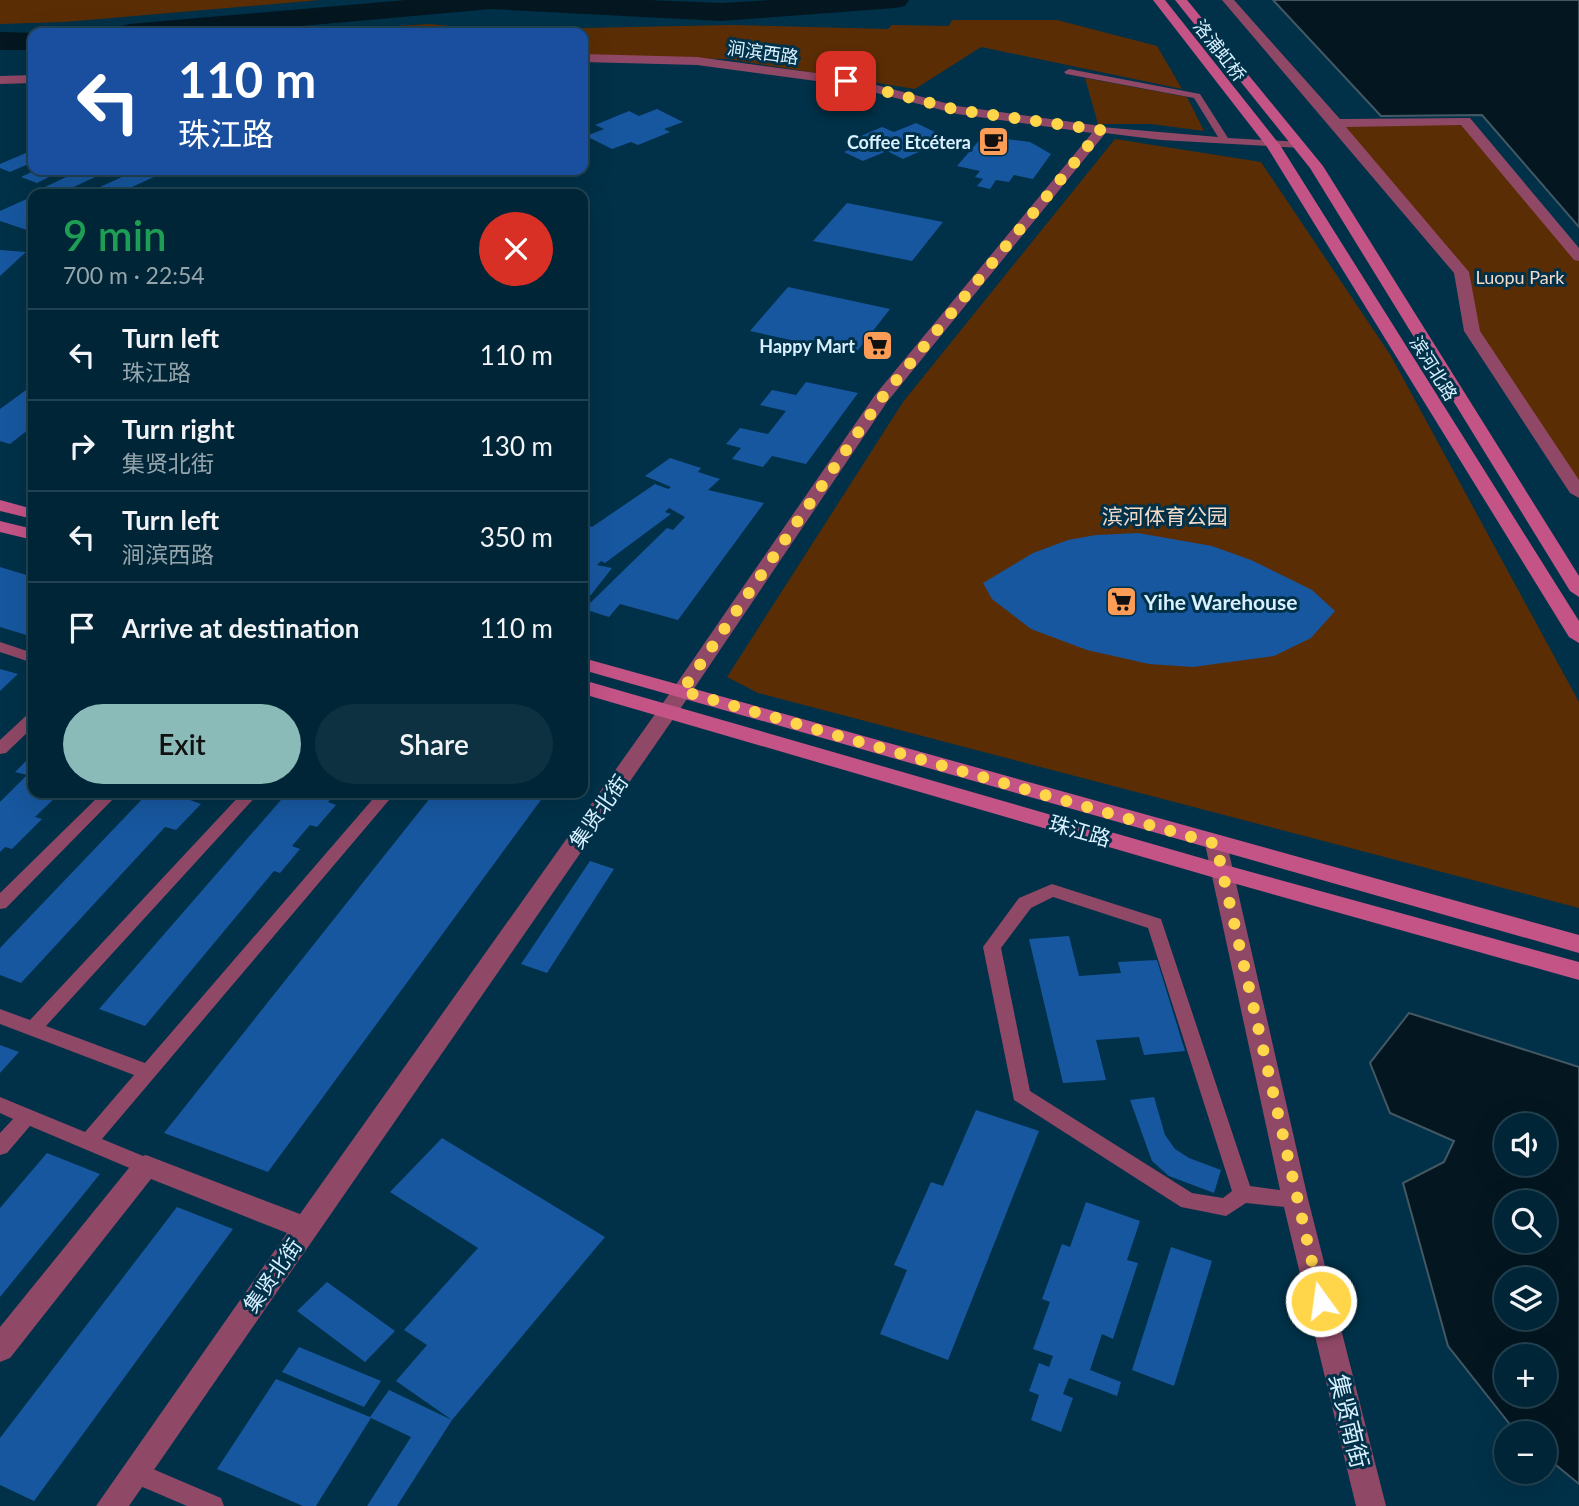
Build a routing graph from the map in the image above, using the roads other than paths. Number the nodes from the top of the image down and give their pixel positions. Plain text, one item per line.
1 (1159, 0) edge
2 (1181, 0) edge
3 (1228, 0) edge
4 (588, 58) edge
5 (1069, 72) dead end
6 (28, 79) edge
7 (0, 80) edge
8 (1280, 118) joint
9 (1254, 122) joint
10 (1336, 123) junction
11 (1101, 130) junction
12 (1226, 142) junction
13 (1273, 145) junction
14 (1301, 145) junction
15 (1579, 257) edge
16 (1579, 493) edge
17 (0, 505) edge
18 (28, 513) edge
19 (0, 526) edge
20 (28, 534) edge
21 (1579, 591) edge
22 (1579, 637) edge
23 (0, 647) edge
24 (28, 655) edge
25 (588, 666) edge
26 (588, 688) edge
27 (676, 701) junction
28 (28, 723) edge
29 (0, 750) edge
30 (106, 798) edge
31 (246, 798) edge
32 (383, 798) edge
33 (1216, 844) junction
34 (1222, 872) junction
35 (0, 903) edge
36 (1579, 944) edge
37 (1579, 971) edge
38 (0, 1016) edge
39 (33, 1028) junction
40 (148, 1072) junction
41 (0, 1105) edge
42 (27, 1116) junction
43 (88, 1142) junction
44 (0, 1147) edge
45 (146, 1166) junction
46 (1243, 1194) junction
47 (1295, 1199) junction
48 (305, 1228) junction
49 (0, 1349) edge
50 (134, 1472) junction
51 (111, 1506) edge
52 (213, 1506) edge
53 (1371, 1506) edge

1 - 9 main road, 洛浦虹桥
2 - 8 main road, 洛浦虹桥
3 - 10 street
4 - 11 street, 涧滨西路
5 - 12 lane
6 - 7 street
8 - 14 main road, 滨河北路
9 - 13 main road, 滨河北路
10 - 15 street
10 - 16 street
11 - 12 lane
11 - 27 street, 集贤北街
12 - 13 lane
13 - 14 lane
13 - 22 main road, 滨河北路
14 - 21 main road, 滨河北路
17 - 18 main road
19 - 20 main road
23 - 24 lane
25 - 27 main road, 珠江路
26 - 27 main road, 珠江路
27 - 33 main road, 珠江路
27 - 34 main road, 珠江路
27 - 48 street, 集贤北街
28 - 29 lane
30 - 35 lane
31 - 39 lane
32 - 40 lane
33 - 34 street, 集贤南街
33 - 36 main road, 珠江路
34 - 37 main road, 珠江路
34 - 47 street, 集贤南街
38 - 39 lane
39 - 40 lane
40 - 43 lane
41 - 42 lane
42 - 43 lane
42 - 44 lane
43 - 45 lane
45 - 48 street
45 - 49 street
46 - 46 lane
46 - 47 lane
47 - 53 street, 集贤南街
48 - 50 street, 集贤北街
50 - 51 street, 集贤北街
50 - 52 lane

